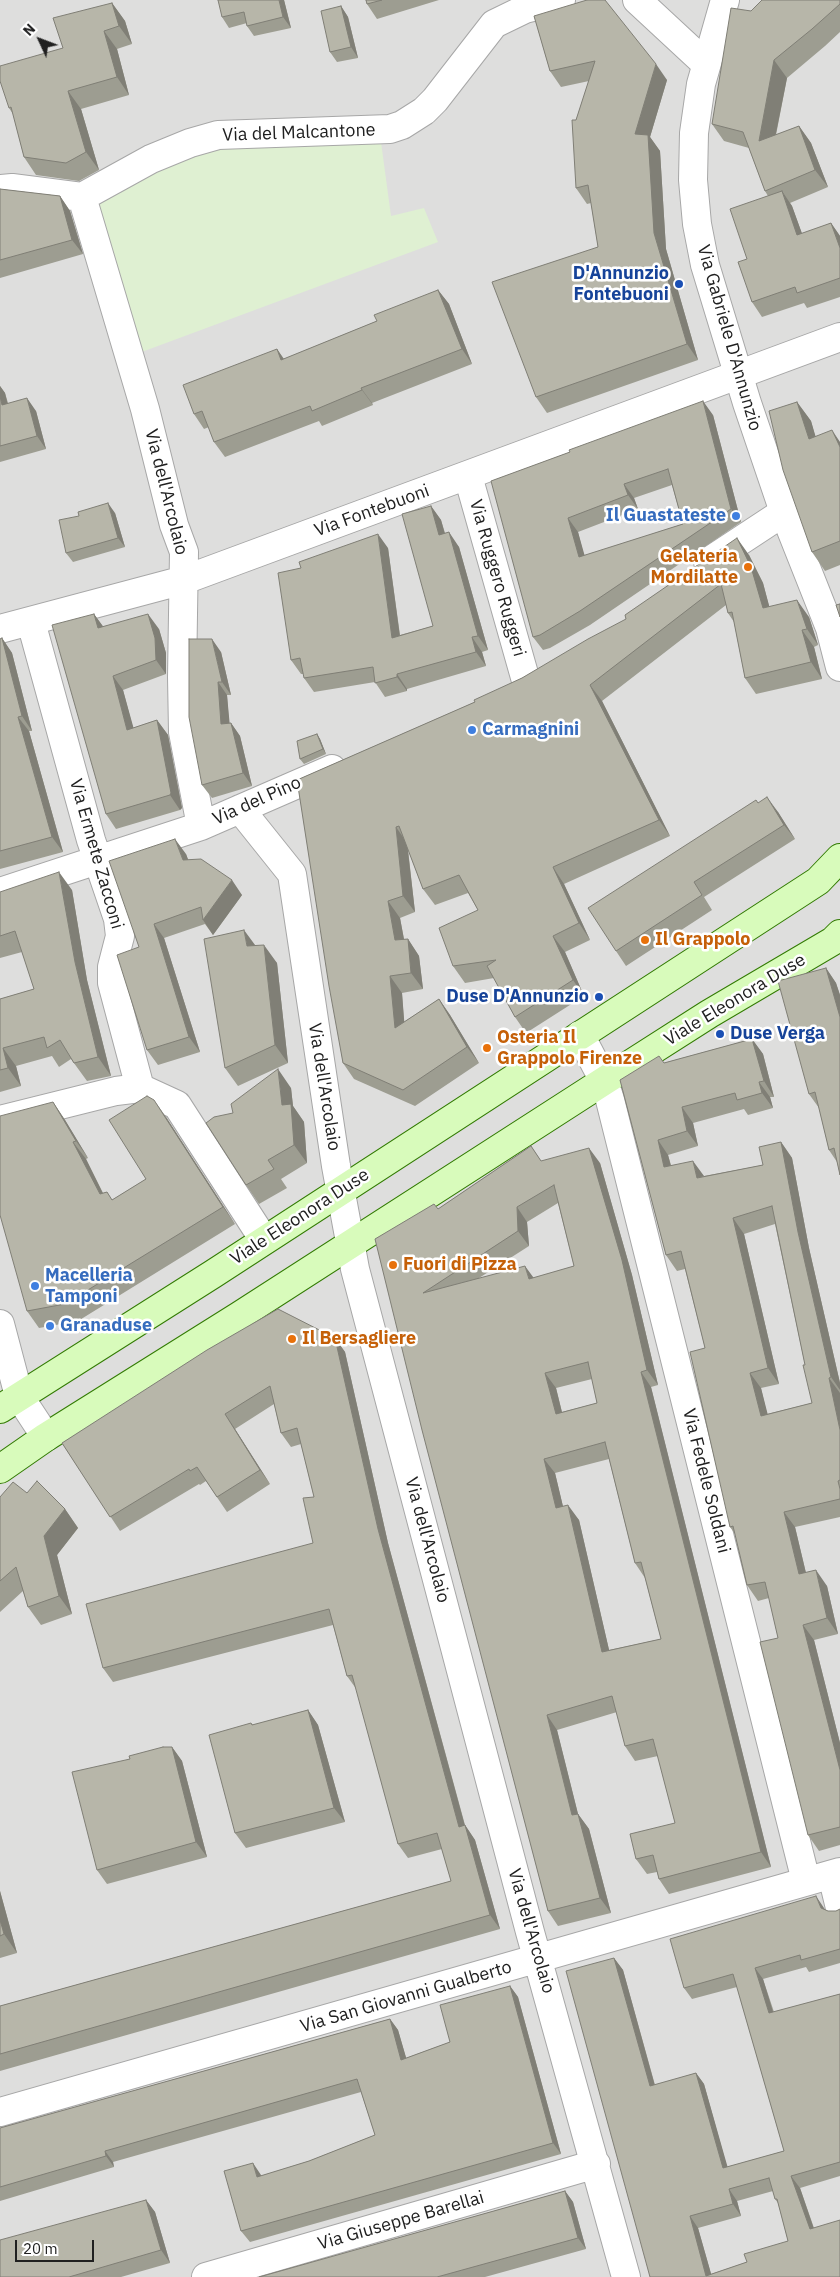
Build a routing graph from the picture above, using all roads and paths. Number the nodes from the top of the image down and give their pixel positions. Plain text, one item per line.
1 (561, 0) edge
2 (637, 0) edge
3 (725, 0) edge
4 (706, 64) junction
5 (0, 189) edge
6 (82, 196) junction
7 (840, 336) edge
8 (738, 375) junction
9 (468, 476) junction
10 (784, 512) junction
11 (686, 577) edge
12 (184, 580) junction
13 (31, 622) junction
14 (0, 629) edge
15 (550, 667) edge
16 (840, 667) edge
17 (526, 681) junction
18 (501, 693) edge
19 (354, 759) edge
20 (240, 808) junction
21 (201, 826) junction
22 (840, 858) edge
23 (98, 859) junction
24 (0, 892) edge
25 (840, 934) edge
26 (580, 1035) junction
27 (604, 1081) junction
28 (140, 1088) junction
29 (0, 1120) edge
30 (340, 1191) junction
31 (264, 1240) junction
32 (350, 1244) junction
33 (0, 1324) edge
34 (9, 1402) edge
35 (46, 1437) junction
36 (0, 1469) edge
37 (826, 1876) edge
38 (840, 1908) edge
39 (538, 1960) junction
40 (0, 2112) edge
41 (596, 2164) junction
42 (206, 2277) edge
43 (626, 2277) edge

1 - 6 street, Via del Malcantone
2 - 4 street
3 - 4 street, Via Gabriele D'Annunzio
4 - 8 street, Via Gabriele D'Annunzio
5 - 6 street
6 - 12 street, Via dell'Arcolaio
7 - 8 street, Via Fontebuoni
8 - 9 street, Via Fontebuoni
8 - 10 street, Via Gabriele D'Annunzio
9 - 12 street, Via Fontebuoni
9 - 17 street, Via Ruggero Ruggeri
10 - 11 street
10 - 16 street, Via Gabriele D'Annunzio
12 - 13 street, Via Fontebuoni
12 - 21 street, Via dell'Arcolaio
13 - 14 street, Via Fontebuoni
13 - 23 street, Via Ermete Zacconi
15 - 17 street
17 - 18 street
19 - 20 street, Via del Pino
20 - 21 street, Via del Pino
20 - 30 street, Via dell'Arcolaio
21 - 23 street, Via del Pino
22 - 26 main road, Viale Eleonora Duse
23 - 24 street, Via del Pino
23 - 28 street, Via Ermete Zacconi
25 - 27 main road, Viale Eleonora Duse
26 - 27 street
26 - 30 main road, Viale Eleonora Duse
27 - 32 main road, Viale Eleonora Duse
27 - 37 street, Via Fedele Soldani
28 - 29 street
28 - 31 street
30 - 31 main road, Viale Eleonora Duse
30 - 32 street, Via dell'Arcolaio
31 - 34 main road, Viale Eleonora Duse
32 - 35 main road, Viale Eleonora Duse
32 - 39 street, Via dell'Arcolaio
33 - 34 street
34 - 35 street
35 - 36 main road, Viale Eleonora Duse
37 - 38 street, Via Fedele Soldani
37 - 39 street, Via San Giovanni Gualberto
39 - 40 street, Via San Giovanni Gualberto
39 - 41 street, Via dell'Arcolaio
41 - 42 street, Via Giuseppe Barellai
41 - 43 street, Via dell'Arcolaio

